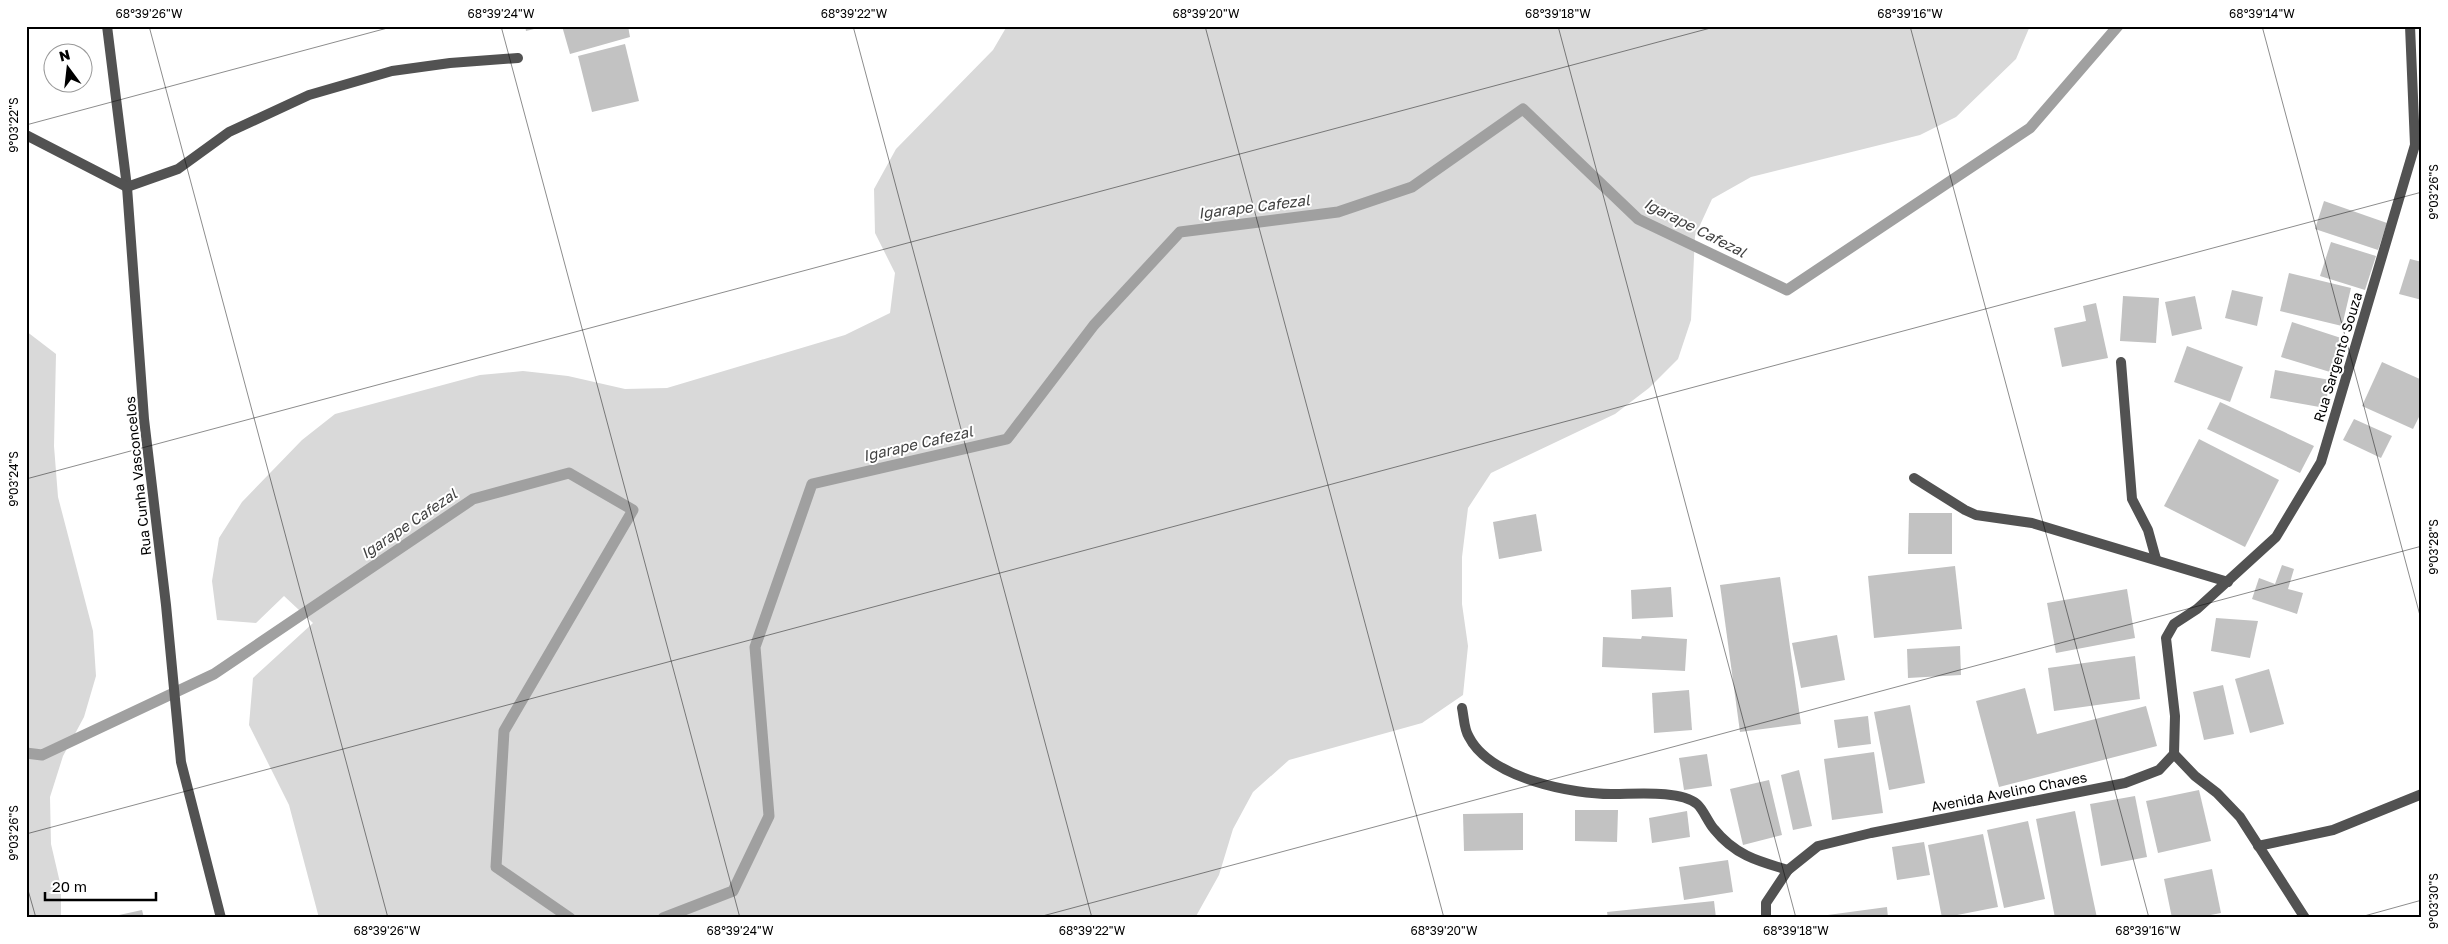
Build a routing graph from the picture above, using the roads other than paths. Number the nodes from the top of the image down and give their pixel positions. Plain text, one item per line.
1 (107, 26) edge
2 (2410, 26) edge
3 (518, 58) dead end
4 (26, 135) edge
5 (128, 187) junction
6 (2121, 362) dead end
7 (1914, 478) dead end
8 (2156, 559) junction
9 (2228, 582) junction
10 (1462, 708) dead end
11 (2174, 754) junction
12 (2422, 794) edge
13 (2258, 846) junction
14 (1788, 870) junction
15 (220, 918) edge
16 (1766, 918) edge
17 (2305, 918) edge

1 - 5 street, Rua Cunha Vasconcelos
2 - 9 street, Rua Sargento Souza
3 - 5 street
4 - 5 street
5 - 15 street, Rua Cunha Vasconcelos
6 - 8 street
7 - 8 street
8 - 9 street
9 - 11 street, Rua Sargento Souza
10 - 14 street
11 - 13 street
11 - 14 street, Avenida Avelino Chaves
12 - 13 street
13 - 17 street
14 - 16 street, Avenida Avelino Chaves

